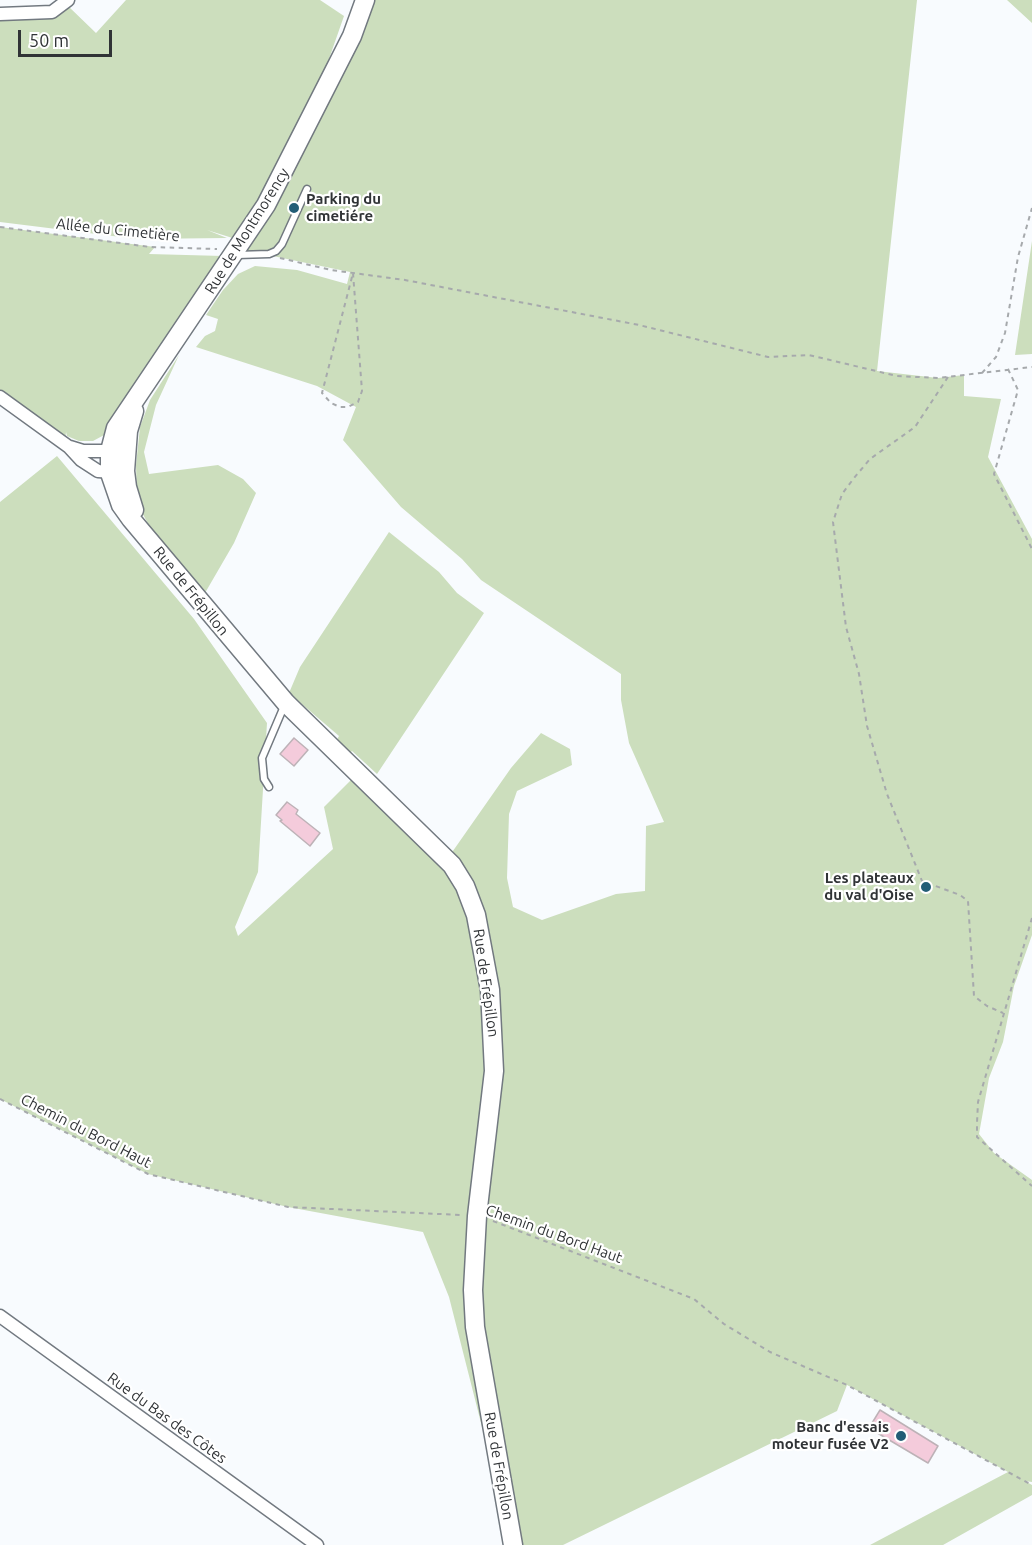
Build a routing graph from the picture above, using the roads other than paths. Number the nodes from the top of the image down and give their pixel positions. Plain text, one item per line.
1 (68, 0) edge
2 (364, 0) edge
3 (0, 14) edge
4 (307, 189) dead end
5 (233, 255) junction
6 (0, 397) edge
7 (69, 447) junction
8 (116, 463) junction
9 (152, 542) junction
10 (286, 703) junction
11 (269, 787) dead end
12 (0, 1316) edge
13 (317, 1545) edge
14 (513, 1545) edge

1 - 3 street
2 - 5 street, Rue de Montmorency
4 - 5 lane
5 - 8 street, Rue de Montmorency
6 - 7 street
7 - 8 street
7 - 8 street
8 - 9 street, Rue de Frépillon
8 - 9 street, Rue de Frépillon
9 - 10 street, Rue de Frépillon
10 - 11 lane
10 - 14 street, Rue de Frépillon
12 - 13 street, Rue du Bas des Côtes

